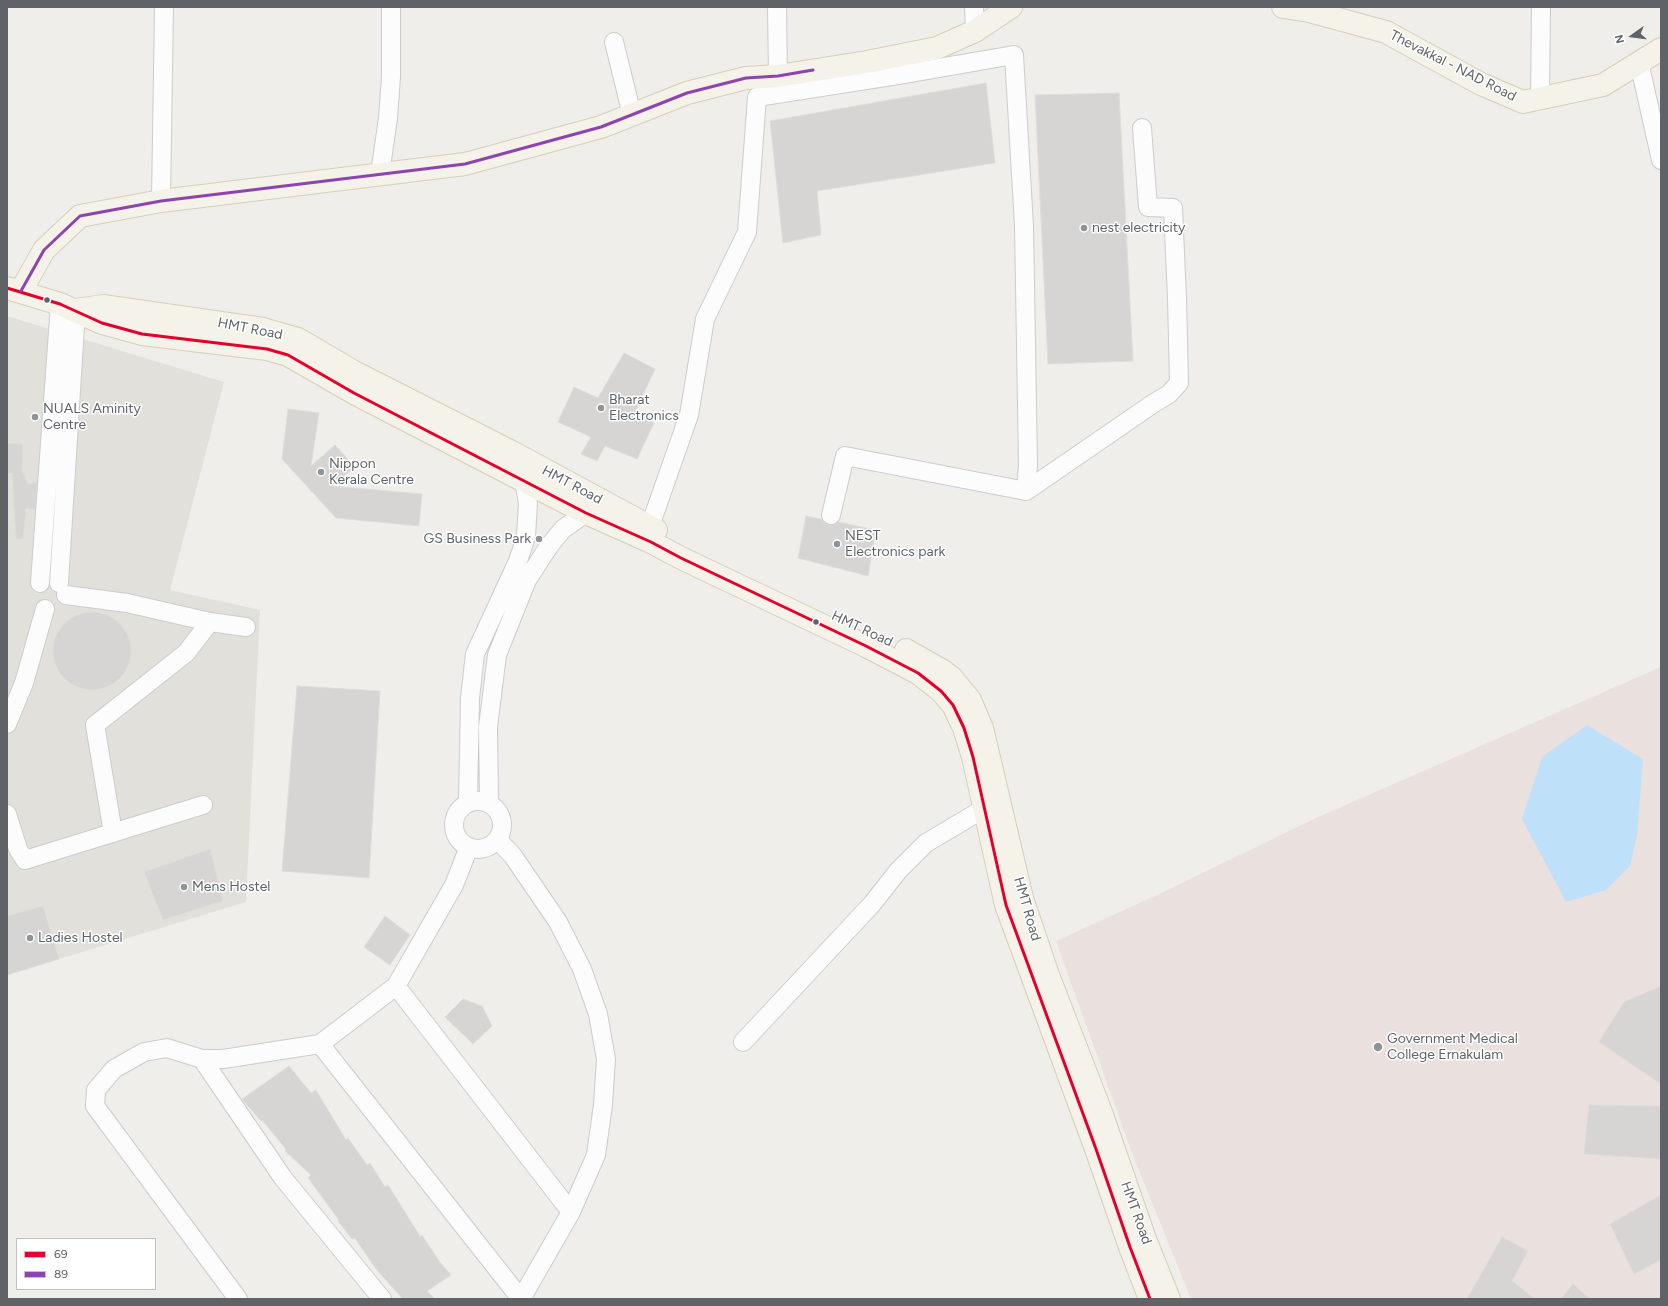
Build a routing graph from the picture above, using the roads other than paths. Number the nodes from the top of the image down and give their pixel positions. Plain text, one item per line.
1 (164, 7) edge
2 (391, 7) edge
3 (777, 7) edge
4 (974, 7) edge
5 (1011, 7) edge
6 (1284, 7) edge
7 (1541, 7) edge
8 (1309, 9) edge
9 (975, 30) junction
10 (614, 42) dead end
11 (1661, 49) edge
12 (1639, 62) junction
13 (778, 76) junction
14 (1540, 99) junction
15 (632, 115) junction
16 (1142, 128) dead end
17 (1661, 160) edge
18 (380, 174) junction
19 (161, 201) junction
20 (14, 289) edge
21 (68, 307) junction
22 (524, 481) junction
23 (1026, 491) junction
24 (586, 513) junction
25 (831, 515) dead end
26 (650, 526) junction
27 (40, 583) junction
28 (63, 589) junction
29 (45, 609) junction
30 (210, 622) junction
31 (246, 627) dead end
32 (946, 685) junction
33 (7, 724) edge
34 (468, 802) junction
35 (489, 803) junction
36 (203, 806) dead end
37 (985, 808) junction
38 (7, 814) edge
39 (113, 833) junction
40 (498, 840) junction
41 (469, 847) junction
42 (396, 986) junction
43 (743, 1042) dead end
44 (320, 1044) junction
45 (202, 1059) junction
46 (571, 1212) junction
47 (238, 1299) edge
48 (382, 1299) edge
49 (1150, 1299) edge
50 (1169, 1299) edge

1 - 19 street
2 - 18 street
3 - 13 street
4 - 9 street
5 - 9 main road
6 - 8 main road, Thevakkal - NAD Road
7 - 14 street
8 - 14 main road, Thevakkal - NAD Road
9 - 13 main road
10 - 15 street
11 - 12 main road, Thevakkal - NAD Road
12 - 14 main road, Thevakkal - NAD Road
12 - 17 street
13 - 15 main road
15 - 18 main road
16 - 23 street
18 - 19 main road
19 - 20 main road
20 - 21 main road, HMT Road
21 - 22 main road, HMT Road
21 - 26 main road, HMT Road
21 - 27 street
21 - 28 street
22 - 24 main road, HMT Road
22 - 34 street
23 - 25 street
23 - 26 street
24 - 32 main road, HMT Road
24 - 35 street
26 - 32 main road, HMT Road
27 - 28 street
27 - 29 street
28 - 29 street
28 - 30 street
29 - 33 street
30 - 31 street
30 - 39 street
32 - 37 main road, HMT Road
32 - 50 main road, HMT Road
34 - 35 street
34 - 41 street
35 - 40 street
36 - 39 street
37 - 43 street
37 - 49 main road, HMT Road
38 - 39 street
40 - 41 street
40 - 46 street
41 - 42 street
42 - 44 street
42 - 46 street
44 - 45 street
44 - 46 street
45 - 47 street
45 - 48 street

